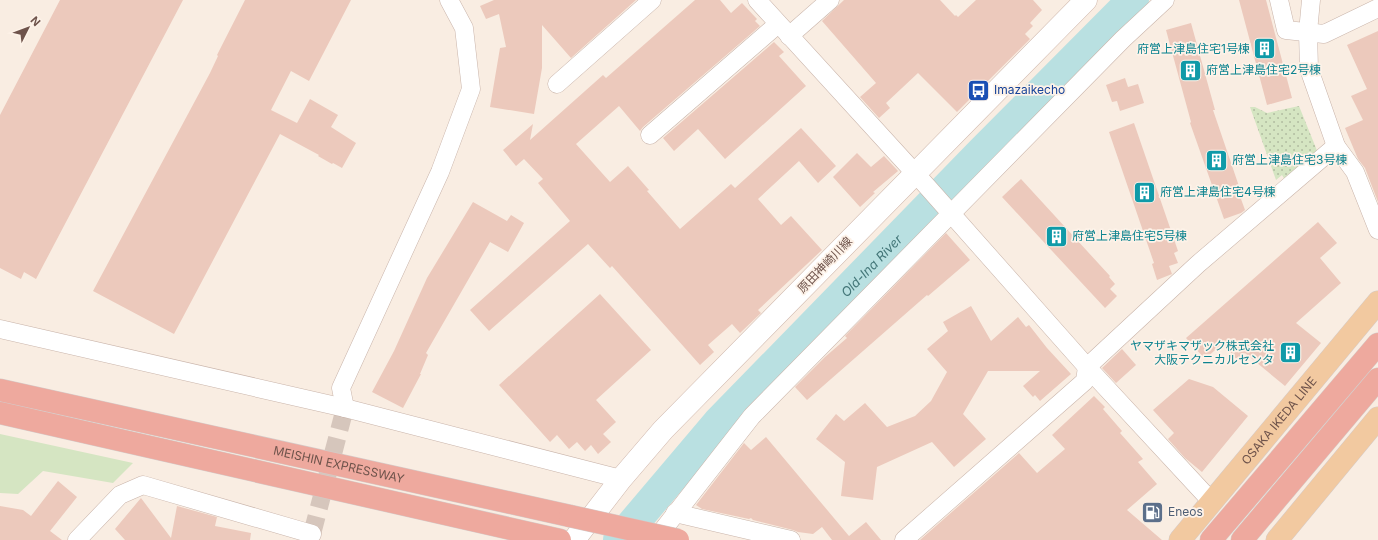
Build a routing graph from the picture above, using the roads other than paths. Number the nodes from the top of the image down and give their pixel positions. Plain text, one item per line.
1 (449, 0) edge
2 (652, 0) edge
3 (757, 0) edge
4 (812, 0) edge
5 (830, 0) edge
6 (1086, 0) edge
7 (1165, 0) edge
8 (1279, 0) edge
9 (1311, 0) edge
10 (1378, 8) edge
11 (783, 29) junction
12 (1308, 32) junction
13 (557, 84) dead end
14 (650, 135) dead end
15 (1336, 146) junction
16 (919, 178) junction
17 (947, 210) junction
18 (1378, 230) edge
19 (1378, 302) edge
20 (0, 329) edge
21 (1378, 344) edge
22 (1087, 367) junction
23 (1378, 380) edge
24 (0, 390) edge
25 (345, 408) junction
26 (0, 413) edge
27 (1378, 418) edge
28 (622, 479) junction
29 (1212, 502) junction
30 (675, 513) junction
31 (312, 534) dead end
32 (555, 539) edge
33 (77, 540) edge
34 (574, 540) edge
35 (655, 540) edge
36 (678, 540) edge
37 (791, 540) edge
38 (904, 540) edge
39 (1180, 540) edge
40 (1211, 540) edge
41 (1242, 540) edge
42 (1277, 540) edge

1 - 25 street
2 - 13 street
3 - 11 street
4 - 11 street
5 - 11 street
6 - 16 street, 原田神崎川線
7 - 17 street
8 - 12 street
9 - 12 street
10 - 12 street
11 - 14 street
11 - 16 street
12 - 15 street
15 - 18 street
15 - 22 street
16 - 17 street
16 - 28 street, 原田神崎川線
17 - 22 street
17 - 30 street
19 - 29 main road, OSAKA IKEDA LINE
20 - 25 street
21 - 40 highway
22 - 29 street
22 - 38 street
23 - 41 highway
24 - 36 highway, MEISHIN EXPRESSWAY, bridge
25 - 28 street
26 - 32 highway, MEISHIN EXPRESSWAY
27 - 42 main road
28 - 34 street, 原田神崎川線
29 - 39 main road, OSAKA IKEDA LINE
30 - 35 street
30 - 37 street
31 - 33 street

